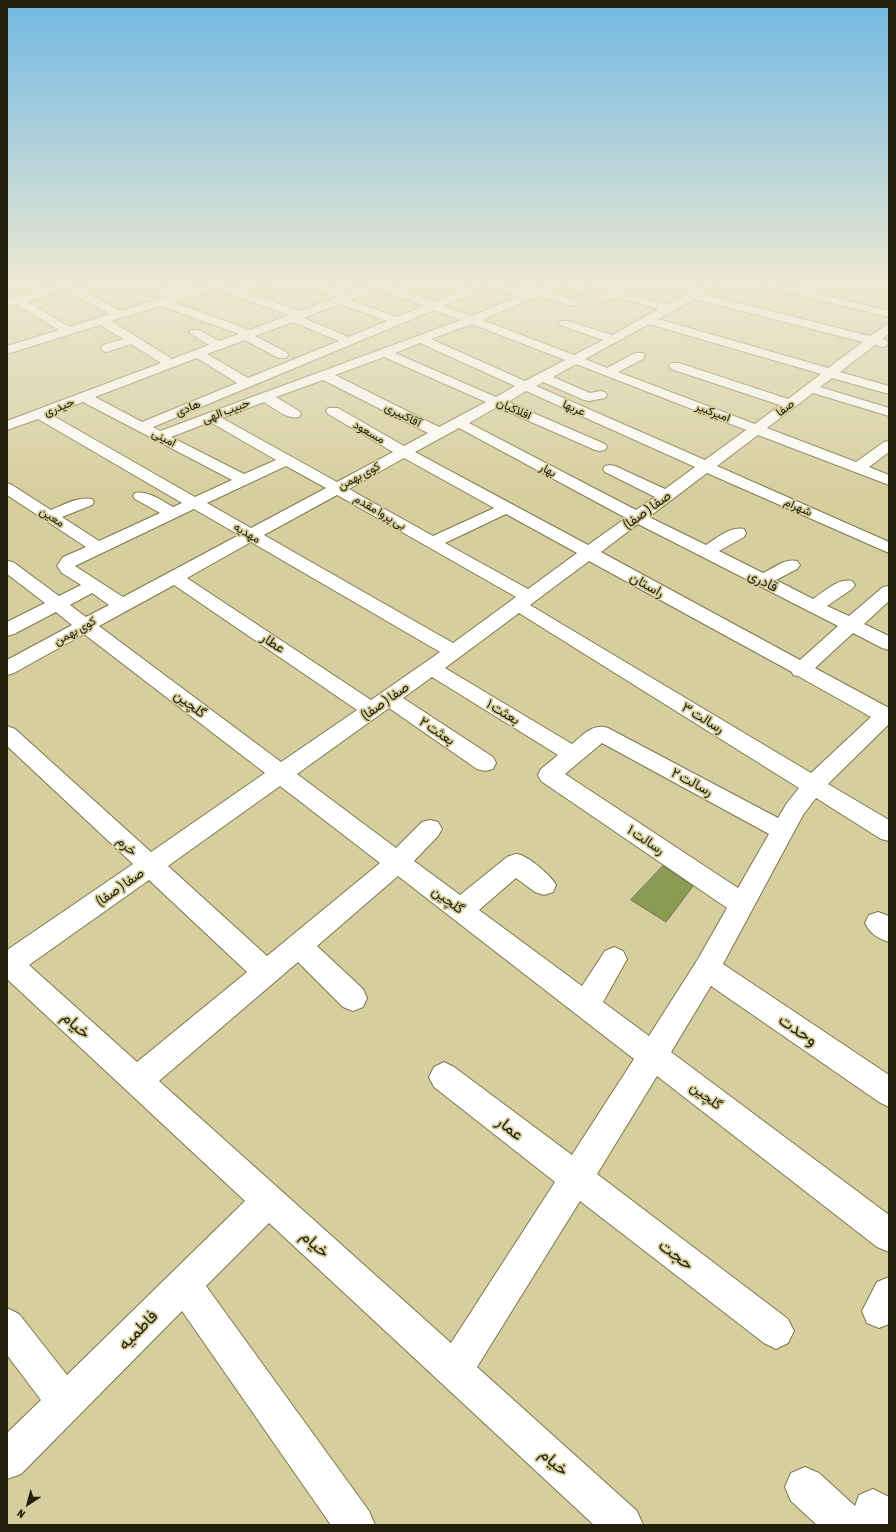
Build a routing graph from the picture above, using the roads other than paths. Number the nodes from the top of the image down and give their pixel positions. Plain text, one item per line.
1 (155, 356) edge
2 (193, 356) edge
3 (202, 356) edge
4 (311, 356) edge
5 (373, 356) edge
6 (395, 356) edge
7 (450, 356) edge
8 (567, 356) edge
9 (582, 356) edge
10 (638, 356) edge
11 (777, 356) edge
12 (852, 356) edge
13 (576, 360) junction
14 (674, 366) dead end
15 (170, 368) junction
16 (608, 372) junction
17 (831, 373) junction
18 (324, 375) junction
19 (543, 377) junction
20 (247, 383) junction
21 (525, 387) junction
22 (810, 388) junction
23 (889, 390) edge
24 (600, 395) dead end
25 (84, 397) junction
26 (266, 397) junction
27 (498, 402) junction
28 (790, 404) junction
29 (333, 411) dead end
30 (889, 412) edge
31 (40, 414) junction
32 (294, 414) dead end
33 (211, 417) junction
34 (458, 423) junction
35 (7, 426) edge
36 (142, 427) junction
37 (757, 429) junction
38 (440, 433) junction
39 (160, 436) junction
40 (889, 445) edge
41 (600, 446) dead end
42 (404, 452) junction
43 (287, 460) junction
44 (707, 466) junction
45 (610, 468) dead end
46 (858, 468) junction
47 (244, 480) junction
48 (889, 480) edge
49 (7, 488) edge
50 (338, 488) junction
51 (141, 496) dead end
52 (666, 496) junction
53 (86, 502) dead end
54 (195, 503) junction
55 (506, 508) junction
56 (173, 513) junction
57 (50, 516) junction
58 (637, 517) junction
59 (738, 533) dead end
60 (251, 535) junction
61 (433, 542) junction
62 (97, 547) junction
63 (889, 548) edge
64 (706, 552) junction
65 (589, 553) junction
66 (791, 565) dead end
67 (7, 566) edge
68 (174, 577) junction
69 (762, 581) junction
70 (846, 585) dead end
71 (92, 586) junction
72 (889, 591) edge
73 (523, 601) junction
74 (59, 604) junction
75 (122, 605) junction
76 (813, 607) junction
77 (86, 625) junction
78 (850, 626) junction
79 (7, 630) edge
80 (889, 644) edge
81 (454, 652) junction
82 (7, 668) edge
83 (431, 668) junction
84 (800, 670) junction
85 (388, 698) junction
86 (372, 710) junction
87 (887, 716) edge
88 (7, 734) edge
89 (574, 755) junction
90 (485, 763) dead end
91 (281, 774) junction
92 (813, 785) junction
93 (430, 829) dead end
94 (783, 830) junction
95 (889, 832) edge
96 (398, 862) junction
97 (149, 866) junction
98 (544, 885) dead end
99 (742, 904) junction
100 (460, 910) junction
101 (299, 945) junction
102 (614, 960) dead end
103 (8, 964) edge
104 (707, 968) junction
105 (266, 972) junction
106 (353, 998) dead end
107 (586, 1005) junction
108 (653, 1056) junction
109 (444, 1077) dead end
110 (137, 1081) junction
111 (889, 1092) edge
112 (576, 1179) junction
113 (268, 1201) junction
114 (889, 1235) edge
115 (184, 1285) junction
116 (7, 1326) edge
117 (776, 1331) dead end
118 (454, 1370) junction
119 (65, 1402) junction
120 (7, 1460) edge
121 (805, 1487) dead end
122 (355, 1525) edge
123 (623, 1525) edge
124 (846, 1525) edge
125 (867, 1525) edge
126 (889, 1525) edge

1 - 15 street
2 - 15 street, حیدری
3 - 20 street
4 - 20 street, هادی
5 - 18 street, حبیب الهی
6 - 27 street, افلاکیان
7 - 21 street, عربها
8 - 13 street, امیرکبیر
9 - 13 street, کوی بهمن
10 - 16 street
11 - 17 street
12 - 17 street, صفا
13 - 16 street, امیرکبیر
13 - 19 street, کوی بهمن
14 - 28 street
15 - 25 street, حیدری
16 - 37 street, امیرکبیر
17 - 22 street, صفا
17 - 23 street
18 - 26 street, حبیب الهی
18 - 38 street, آقاکبیری
19 - 21 street, کوی بهمن
19 - 24 street
20 - 36 street, هادی
21 - 27 street, کوی بهمن
21 - 44 street, عربها
22 - 28 street, صفا
22 - 30 street
25 - 31 street, حیدری
25 - 36 street, امینی
26 - 32 street
26 - 33 street, حبیب الهی
27 - 34 street, کوی بهمن
27 - 41 street, افلاکیان
28 - 37 street, صفا
29 - 42 street, مسعود
31 - 35 street, حیدری
31 - 54 street, مهدیه
33 - 39 street, حبیب الهی
33 - 43 street, بی پروا مقدم
34 - 38 street, کوی بهمن
34 - 58 street, بهار
36 - 39 street, امینی
37 - 44 street, صفا ( صفا)
37 - 46 street, امیرکبیر
38 - 42 street, کوی بهمن
39 - 47 street, امینی
40 - 46 street
42 - 50 street, کوی بهمن
42 - 55 street, راستان
43 - 47 street
43 - 50 street, بی پروا مقدم
44 - 52 street, صفا ( صفا)
44 - 63 street, شهرام
45 - 52 street
46 - 48 street, امیرکبیر
47 - 54 street
49 - 57 street, معین
50 - 60 street, کوی بهمن
50 - 61 street, بی پروا مقدم
51 - 56 street
52 - 58 street, صفا ( صفا)
53 - 57 street
54 - 56 street
54 - 60 street, مهدیه
55 - 61 street
55 - 65 street, راستان
56 - 62 street
57 - 62 street, معین
58 - 64 street, قادری
58 - 65 street, صفا ( صفا)
59 - 64 street
60 - 68 street, کوی بهمن
60 - 81 street, مهدیه
61 - 73 street, بی پروا مقدم
62 - 71 street
64 - 69 street, قادری
65 - 73 street, صفا ( صفا)
65 - 84 street, راستان
66 - 69 street
67 - 74 street, گلچین
68 - 75 street, کوی بهمن
68 - 86 street, عطار
69 - 76 street, قادری
70 - 76 street
71 - 74 street
71 - 75 street
72 - 78 street
73 - 81 street, صفا ( صفا)
73 - 92 street, رسالت ۳
74 - 77 street, گلچین
74 - 79 street
75 - 77 street, کوی بهمن
76 - 78 street, قادری
77 - 82 street, کوی بهمن
77 - 91 street, گلچین
78 - 80 street, قادری
78 - 84 street
81 - 83 street, صفا ( صفا)
83 - 85 street, صفا ( صفا)
83 - 89 street, بعثت ۱
84 - 87 street, راستان
85 - 86 street, صفا ( صفا)
85 - 90 street, بعثت ۲
86 - 91 street, صفا ( صفا)
87 - 92 street
88 - 97 street, خرم
89 - 94 street, رسالت ۲
89 - 99 street, رسالت ۱
91 - 96 street, گلچین
91 - 97 street, صفا ( صفا)
92 - 94 street
92 - 95 street, رسالت ۳
93 - 96 street
94 - 99 street
96 - 100 street, گلچین
96 - 101 street
97 - 103 street, صفا ( صفا)
97 - 105 street, خرم
98 - 100 street
99 - 104 street
100 - 107 street, گلچین
101 - 105 street
101 - 106 street
102 - 107 street
103 - 110 street, خیام
104 - 108 street
104 - 111 street, وحدت
105 - 110 street
107 - 108 street, گلچین
108 - 112 street
108 - 114 street, گلچین
109 - 112 street, عمار
110 - 113 street, خیام
112 - 117 street, حجت
112 - 118 street
113 - 115 street, فاطمیه
113 - 118 street, خیام
115 - 119 street, فاطمیه
115 - 122 street
116 - 119 street
118 - 123 street, خیام
119 - 120 street, فاطمیه
121 - 124 street
125 - 126 street

